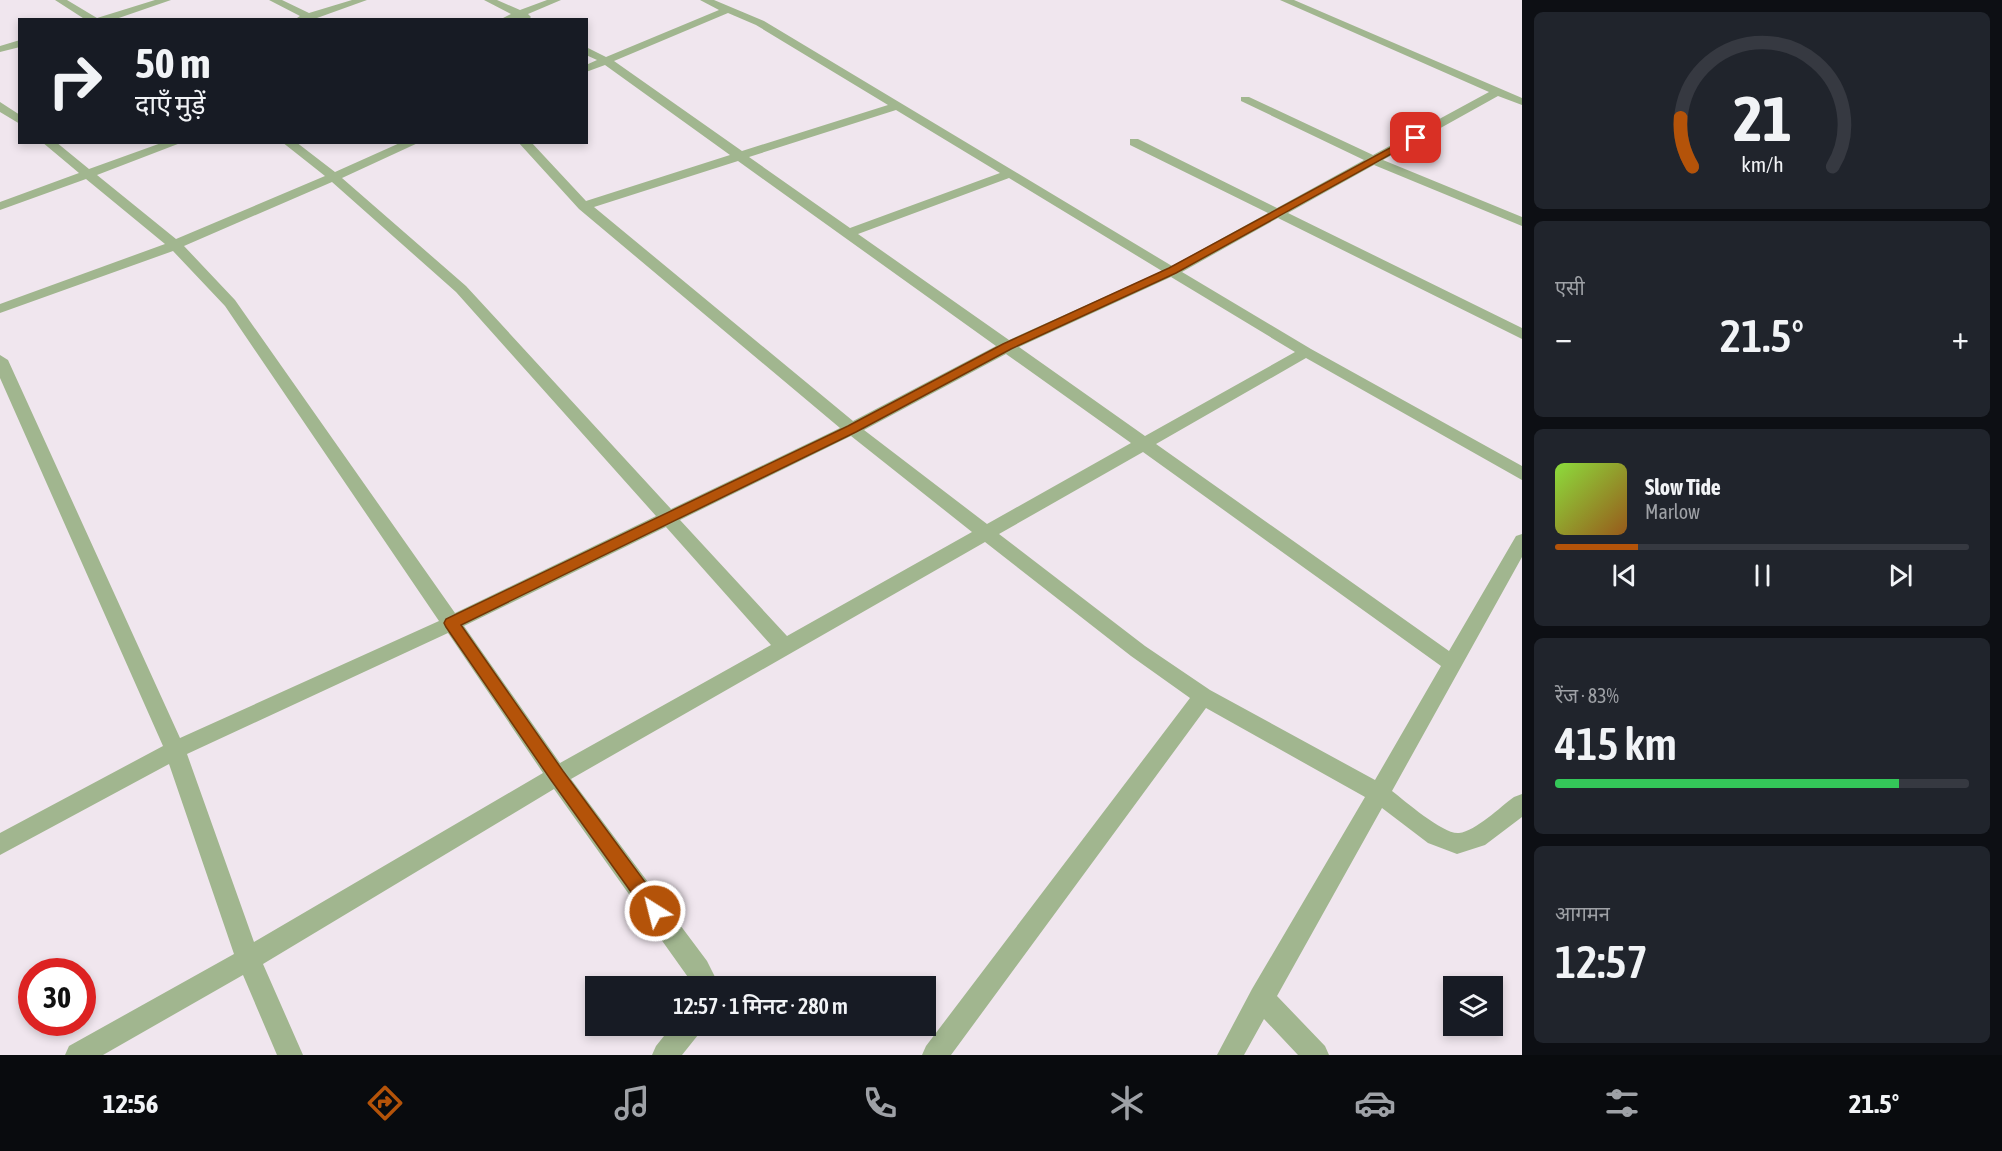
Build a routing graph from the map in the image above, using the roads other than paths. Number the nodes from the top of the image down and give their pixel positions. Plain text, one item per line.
1 (60, 0) edge
2 (166, 0) edge
3 (274, 0) edge
4 (362, 0) edge
5 (489, 0) edge
6 (556, 0) edge
7 (705, 0) edge
8 (1285, 0) edge
9 (730, 9) junction
10 (520, 14) junction
11 (91, 18) edge
12 (107, 18) edge
13 (307, 18) edge
14 (509, 18) edge
15 (527, 18) edge
16 (18, 44) edge
17 (0, 49) edge
18 (588, 51) edge
19 (606, 61) junction
20 (588, 68) edge
21 (1497, 92) junction
22 (1245, 99) dead end
23 (1522, 102) edge
24 (898, 105) junction
25 (1134, 142) dead end
26 (50, 144) edge
27 (171, 144) edge
28 (291, 144) edge
29 (409, 144) edge
30 (527, 144) edge
31 (741, 156) junction
32 (1375, 161) junction
33 (1011, 173) junction
34 (88, 174) junction
35 (334, 177) junction
36 (0, 206) edge
37 (584, 206) junction
38 (1276, 213) junction
39 (1522, 222) edge
40 (848, 233) junction
41 (175, 245) junction
42 (1173, 271) junction
43 (0, 309) edge
44 (1522, 334) edge
45 (1007, 346) junction
46 (1306, 352) junction
47 (0, 360) edge
48 (852, 429) junction
49 (1143, 444) junction
50 (1522, 474) edge
51 (669, 519) junction
52 (984, 533) junction
53 (1522, 541) edge
54 (452, 623) junction
55 (784, 646) junction
56 (1452, 663) junction
57 (1203, 696) junction
58 (176, 750) junction
59 (557, 776) junction
60 (1378, 793) junction
61 (1522, 804) edge
62 (0, 845) edge
63 (248, 959) junction
64 (702, 976) edge
65 (1261, 998) junction
66 (680, 1036) edge
67 (78, 1055) edge
68 (290, 1055) edge
69 (665, 1055) edge
70 (935, 1055) edge
71 (1230, 1055) edge
72 (1316, 1055) edge

1 - 11 street
2 - 12 street
3 - 13 street
4 - 13 street
5 - 10 street
6 - 10 street
7 - 9 street
8 - 21 street
9 - 19 street
9 - 24 street
10 - 14 street
10 - 15 street
16 - 17 street
18 - 19 street
19 - 20 street
19 - 31 street
21 - 23 street
21 - 32 street
22 - 32 street
24 - 31 street
24 - 33 street
25 - 38 street
26 - 34 street
27 - 34 street
28 - 35 street
29 - 35 street
30 - 37 street
31 - 37 street
31 - 40 street
32 - 38 street
32 - 39 street
33 - 40 street
33 - 42 street
34 - 36 street
34 - 41 street
35 - 41 street
35 - 51 street
37 - 48 street
38 - 42 street
38 - 44 street
40 - 45 street
41 - 43 street
41 - 54 street
42 - 45 street
42 - 46 street
45 - 48 street
45 - 49 street
46 - 49 street
46 - 50 street
47 - 58 street
48 - 51 street
48 - 52 street
49 - 52 street
49 - 56 street
51 - 54 street
51 - 55 street
52 - 55 street
52 - 57 street
53 - 56 street
54 - 58 street
54 - 59 street
55 - 59 street
56 - 60 street
57 - 60 street
57 - 70 street
58 - 62 street
58 - 63 street
59 - 63 street
59 - 64 street
60 - 61 street
60 - 65 street
63 - 67 street
63 - 68 street
65 - 71 street
65 - 72 street
66 - 69 street

